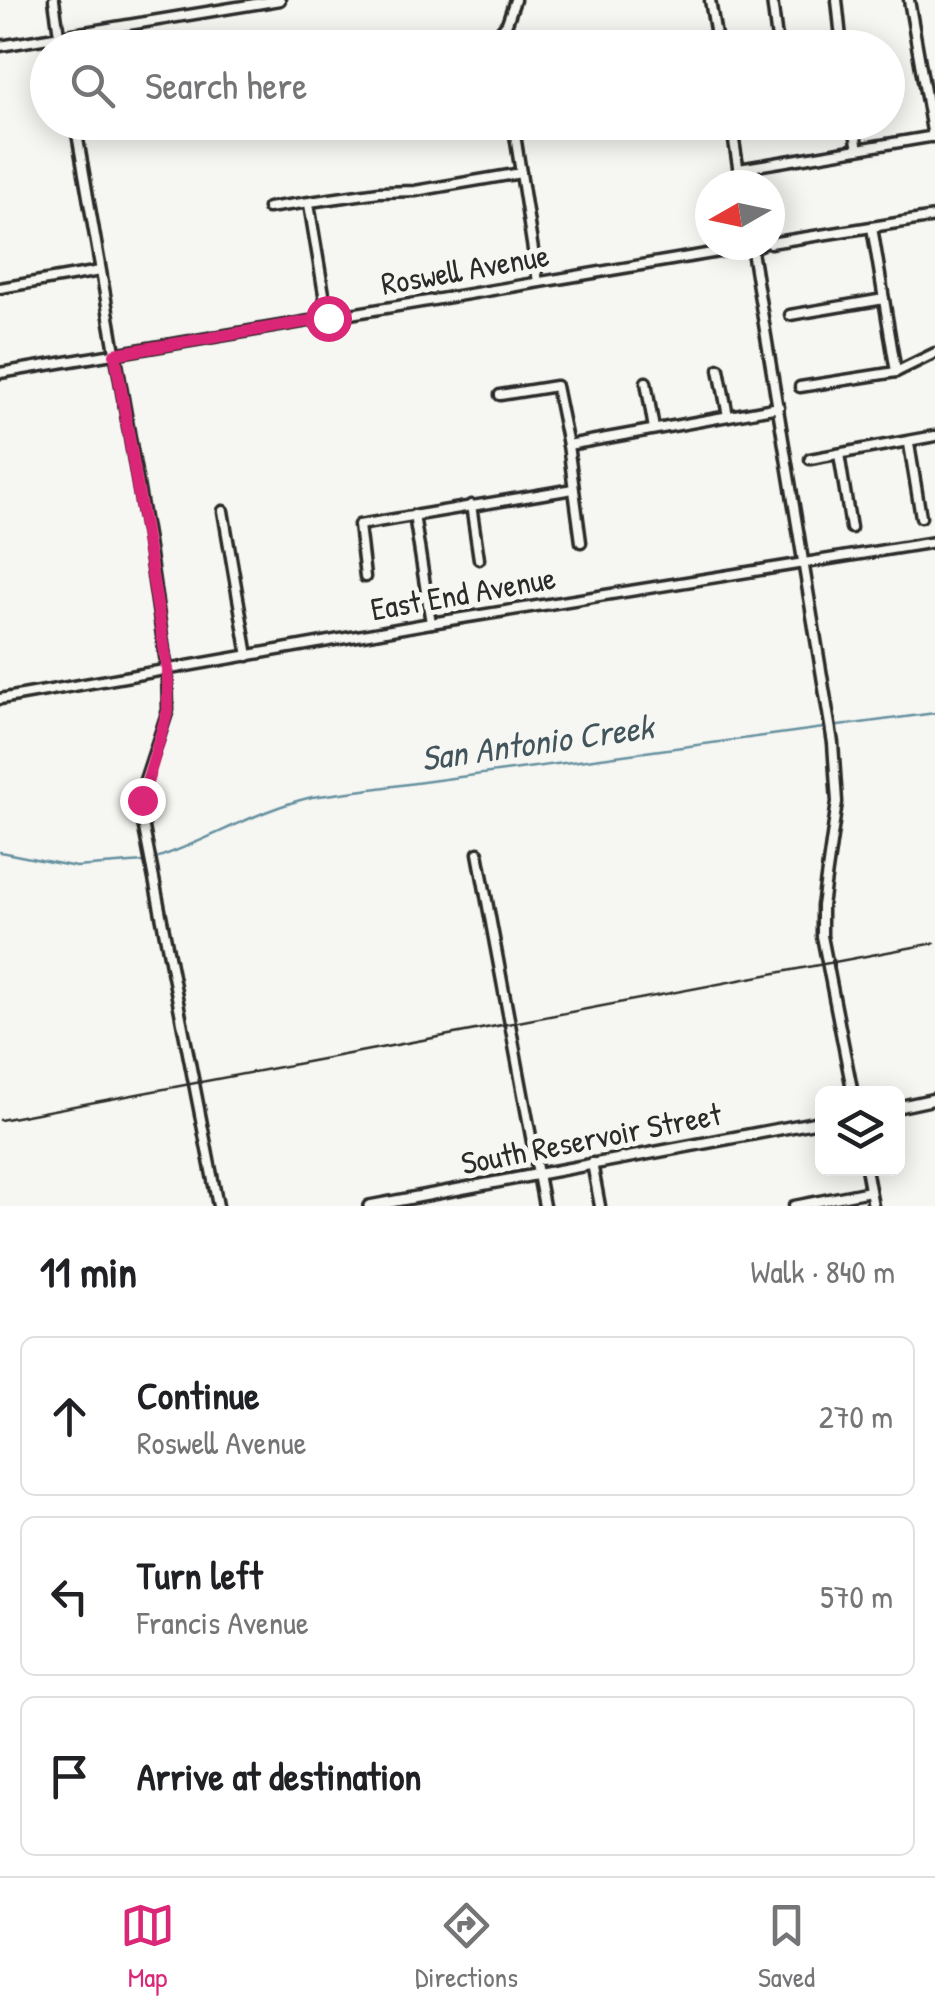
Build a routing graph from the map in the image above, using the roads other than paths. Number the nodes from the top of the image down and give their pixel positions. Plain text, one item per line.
1 (54, 0) edge
2 (280, 0) edge
3 (514, 0) edge
4 (710, 0) edge
5 (772, 0) edge
6 (837, 0) edge
7 (909, 0) edge
8 (58, 30) edge
9 (96, 30) edge
10 (501, 30) edge
11 (715, 30) edge
12 (776, 30) edge
13 (840, 30) edge
14 (30, 41) edge
15 (0, 46) edge
16 (934, 136) edge
17 (77, 140) edge
18 (515, 140) edge
19 (734, 140) edge
20 (856, 140) edge
21 (858, 149) junction
22 (739, 169) joint
23 (520, 174) junction
24 (309, 204) junction
25 (268, 208) dead end
26 (935, 217) edge
27 (872, 227) junction
28 (785, 242) edge
29 (695, 256) edge
30 (756, 260) edge
31 (100, 271) junction
32 (538, 282) junction
33 (0, 288) edge
34 (884, 299) junction
35 (790, 314) dead end
36 (328, 318) junction
37 (935, 353) edge
38 (115, 354) junction
39 (719, 368) dead end
40 (0, 372) edge
41 (896, 372) junction
42 (646, 382) dead end
43 (800, 387) dead end
44 (500, 395) dead end
45 (779, 407) junction
46 (728, 416) junction
47 (654, 428) junction
48 (935, 436) edge
49 (908, 444) junction
50 (568, 445) junction
51 (839, 454) junction
52 (810, 459) dead end
53 (572, 489) junction
54 (471, 505) junction
55 (224, 511) dead end
56 (414, 515) junction
57 (921, 517) dead end
58 (851, 528) dead end
59 (581, 542) dead end
60 (935, 542) edge
61 (479, 559) dead end
62 (804, 562) junction
63 (365, 577) dead end
64 (431, 623) junction
65 (248, 656) junction
66 (168, 670) junction
67 (0, 698) edge
68 (478, 852) dead end
69 (851, 1086) edge
70 (935, 1099) edge
71 (905, 1105) edge
72 (815, 1122) edge
73 (592, 1163) junction
74 (538, 1173) junction
75 (867, 1176) edge
76 (870, 1190) junction
77 (416, 1202) edge
78 (218, 1206) edge
79 (372, 1206) edge
80 (544, 1206) edge
81 (600, 1206) edge
82 (794, 1206) edge
83 (872, 1206) edge

1 - 8 street
2 - 9 street
3 - 10 street
4 - 11 street
5 - 12 street
6 - 13 street
7 - 16 street
14 - 15 street
16 - 21 street
17 - 31 street
18 - 23 street
19 - 22 street
20 - 21 street
21 - 22 street
23 - 24 street
23 - 32 street
24 - 25 street
24 - 36 street
26 - 27 street
27 - 28 street
27 - 34 street
29 - 32 street, Roswell Avenue
30 - 45 street
31 - 33 street
31 - 38 street
32 - 36 street, Roswell Avenue
34 - 35 street
34 - 41 street
36 - 38 street, Roswell Avenue
37 - 41 street
38 - 40 street, Roswell Avenue
38 - 66 street
39 - 46 street
41 - 43 street
42 - 47 street
44 - 50 street
45 - 46 street
45 - 62 street
46 - 47 street
47 - 50 street
48 - 49 street
49 - 51 street
49 - 57 street
50 - 53 street
51 - 52 street
51 - 58 street
53 - 54 street
53 - 59 street
54 - 56 street
54 - 61 street
55 - 65 street
56 - 63 street
56 - 64 street
60 - 62 street, East End Avenue
62 - 64 street, East End Avenue
62 - 69 street
64 - 65 street, East End Avenue
65 - 66 street, East End Avenue
66 - 67 street, East End Avenue
66 - 78 street
68 - 74 street
70 - 71 main road
72 - 73 main road, South Reservoir Street
73 - 74 main road, South Reservoir Street
73 - 81 street
74 - 77 main road, South Reservoir Street
74 - 80 street
75 - 76 street
76 - 82 street
76 - 83 street
77 - 79 main road, South Reservoir Street

